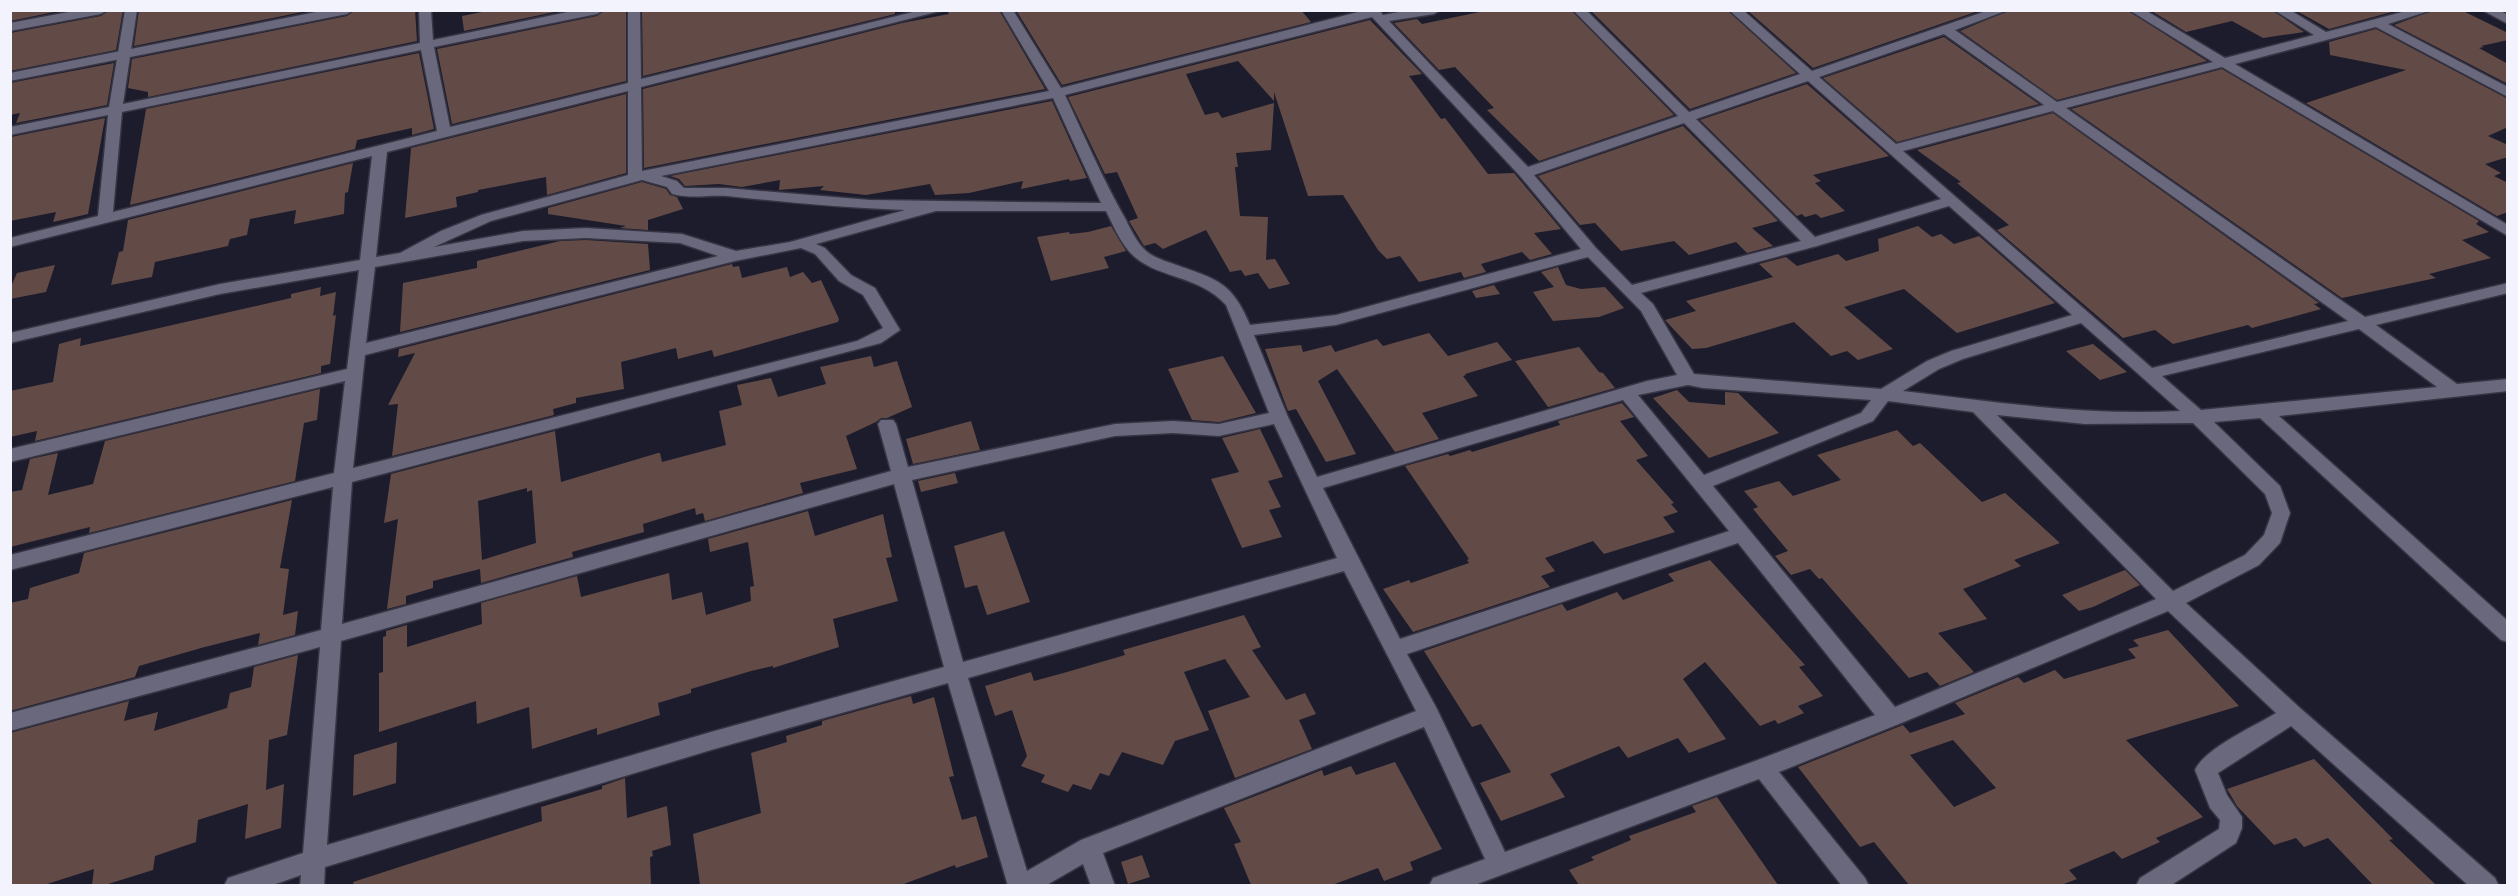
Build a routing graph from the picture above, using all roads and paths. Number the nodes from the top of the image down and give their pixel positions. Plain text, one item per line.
1 (100, 10) edge
2 (131, 10) edge
3 (347, 10) edge
4 (425, 10) edge
5 (597, 10) edge
6 (634, 10) edge
7 (938, 10) edge
8 (1008, 10) edge
9 (1434, 10) edge
10 (1579, 10) edge
11 (1735, 10) edge
12 (2002, 10) edge
13 (2135, 10) edge
14 (2280, 10) edge
15 (2426, 10) edge
16 (2488, 10) edge
17 (1376, 14) edge
18 (2508, 21) edge
19 (2378, 23) junction
20 (10, 27) edge
21 (1945, 29) junction
22 (2324, 36) junction
23 (427, 46) junction
24 (123, 55) junction
25 (2225, 62) junction
26 (1808, 75) junction
27 (10, 77) edge
28 (634, 85) junction
29 (1057, 93) junction
30 (2508, 93) edge
31 (2057, 108) junction
32 (115, 109) junction
33 (1686, 119) junction
34 (10, 131) edge
35 (444, 132) junction
36 (380, 149) junction
37 (1893, 149) junction
38 (1525, 173) junction
39 (639, 176) junction
40 (1952, 201) junction
41 (940, 205) junction
42 (1111, 207) junction
43 (105, 219) junction
44 (2508, 232) edge
45 (10, 243) edge
46 (802, 243) junction
47 (1812, 243) junction
48 (1591, 251) junction
49 (735, 256) junction
50 (404, 257) junction
51 (367, 264) junction
52 (2508, 288) edge
53 (1629, 291) junction
54 (2084, 317) junction
55 (2362, 323) junction
56 (1245, 331) junction
57 (10, 339) edge
58 (358, 351) junction
59 (355, 373) junction
60 (2149, 374) junction
61 (1688, 379) junction
62 (2508, 385) edge
63 (2454, 391) junction
64 (1627, 393) junction
65 (1884, 395) junction
66 (1978, 407) junction
67 (2265, 413) junction
68 (1279, 417) junction
69 (2199, 418) junction
70 (887, 424) dead end
71 (10, 456) edge
72 (902, 475) junction
73 (343, 478) junction
74 (1699, 484) junction
75 (1311, 485) junction
76 (1740, 535) junction
77 (1349, 562) junction
78 (10, 563) edge
79 (2171, 601) junction
80 (2508, 634) edge
81 (332, 635) junction
82 (1393, 650) junction
83 (956, 673) junction
84 (2292, 714) junction
85 (1429, 716) junction
86 (1891, 718) junction
87 (10, 722) edge
88 (1763, 768) junction
89 (1089, 848) junction
90 (314, 860) junction
91 (1499, 864) junction
92 (236, 885) edge
93 (312, 885) edge
94 (1021, 885) edge
95 (1102, 885) edge
96 (1441, 885) edge
97 (1857, 885) edge
98 (2148, 885) edge
99 (2487, 885) edge

1 - 20 street
2 - 24 street
3 - 24 street
4 - 23 street
5 - 23 street
6 - 28 street
7 - 28 street
8 - 29 street
9 - 17 street
10 - 33 street
11 - 26 street
12 - 21 street
13 - 25 street
14 - 22 street
15 - 19 street
16 - 18 street
17 - 29 street
17 - 38 street
19 - 22 street
19 - 30 street
21 - 26 street
21 - 31 street
22 - 25 street
23 - 32 street
23 - 35 street
24 - 27 street
24 - 32 street
25 - 31 street
25 - 44 street
26 - 33 street
26 - 37 street
28 - 35 street
28 - 39 street
29 - 39 street
29 - 42 street
31 - 37 street
31 - 55 street
32 - 34 street
32 - 43 street
33 - 38 street
33 - 47 street
35 - 36 street
36 - 43 street
36 - 51 street
37 - 40 street
38 - 48 street
39 - 41 street
39 - 50 street
40 - 47 street
40 - 54 street
41 - 42 street
41 - 46 street
42 - 56 street
43 - 45 street
46 - 49 street
46 - 73 street
47 - 53 street
48 - 53 street
48 - 56 street
49 - 50 street
49 - 58 street
50 - 51 street
51 - 57 street
51 - 58 street
52 - 55 street
53 - 61 street
54 - 60 street
54 - 65 street
55 - 60 street
55 - 63 street
56 - 68 street
58 - 59 street
59 - 71 street
59 - 73 street
60 - 69 street
61 - 64 street
61 - 65 street
62 - 63 street
63 - 67 street
64 - 74 street
64 - 75 street
65 - 66 street
65 - 74 street
66 - 69 street
66 - 79 street
67 - 69 street
67 - 80 street
68 - 72 street
68 - 75 street
69 - 79 street
70 - 72 street
72 - 81 street
72 - 83 street
73 - 78 street
73 - 81 street
74 - 76 street
75 - 77 street
76 - 82 street
76 - 86 street
77 - 82 street
77 - 83 street
79 - 84 street
79 - 86 street
81 - 87 street
81 - 90 street
82 - 85 street
83 - 90 street
83 - 94 street
84 - 98 street
84 - 99 street
85 - 89 street
85 - 91 street
86 - 88 street
88 - 91 street
88 - 97 street
89 - 94 street
89 - 95 street
90 - 92 street
90 - 93 street
91 - 96 street

